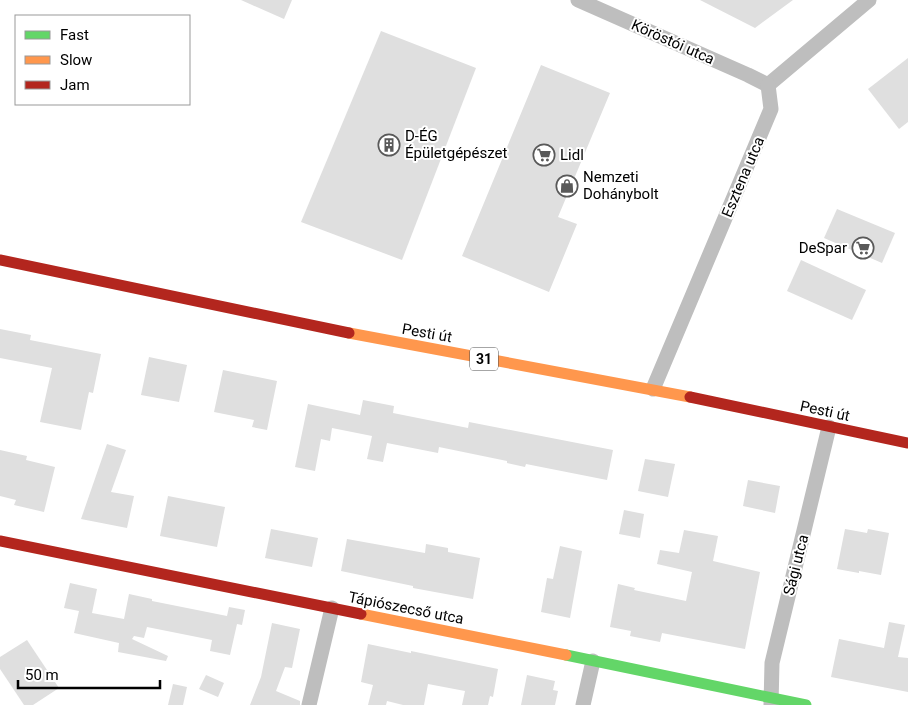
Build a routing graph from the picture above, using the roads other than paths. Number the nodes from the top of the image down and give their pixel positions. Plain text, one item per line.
1 (578, 0) edge
2 (868, 0) edge
3 (768, 85) junction
4 (0, 260) edge
5 (653, 389) junction
6 (829, 427) junction
7 (908, 443) edge
8 (0, 541) edge
9 (332, 608) junction
10 (593, 661) junction
11 (771, 701) edge
12 (309, 705) edge
13 (584, 705) edge
14 (806, 705) edge

1 - 3 street, Köröstói utca
2 - 3 street
3 - 5 street, Esztena utca
4 - 5 main road, Pesti út / 31
5 - 6 main road, Pesti út / 31
6 - 7 main road, Pesti út / 31
6 - 11 street, Sági utca
8 - 9 main road, Tápiószecső utca
9 - 10 main road, Tápiószecső utca
9 - 12 street
10 - 11 main road, Tápiószecső utca
10 - 13 street
11 - 14 main road, Tápiószecső utca

